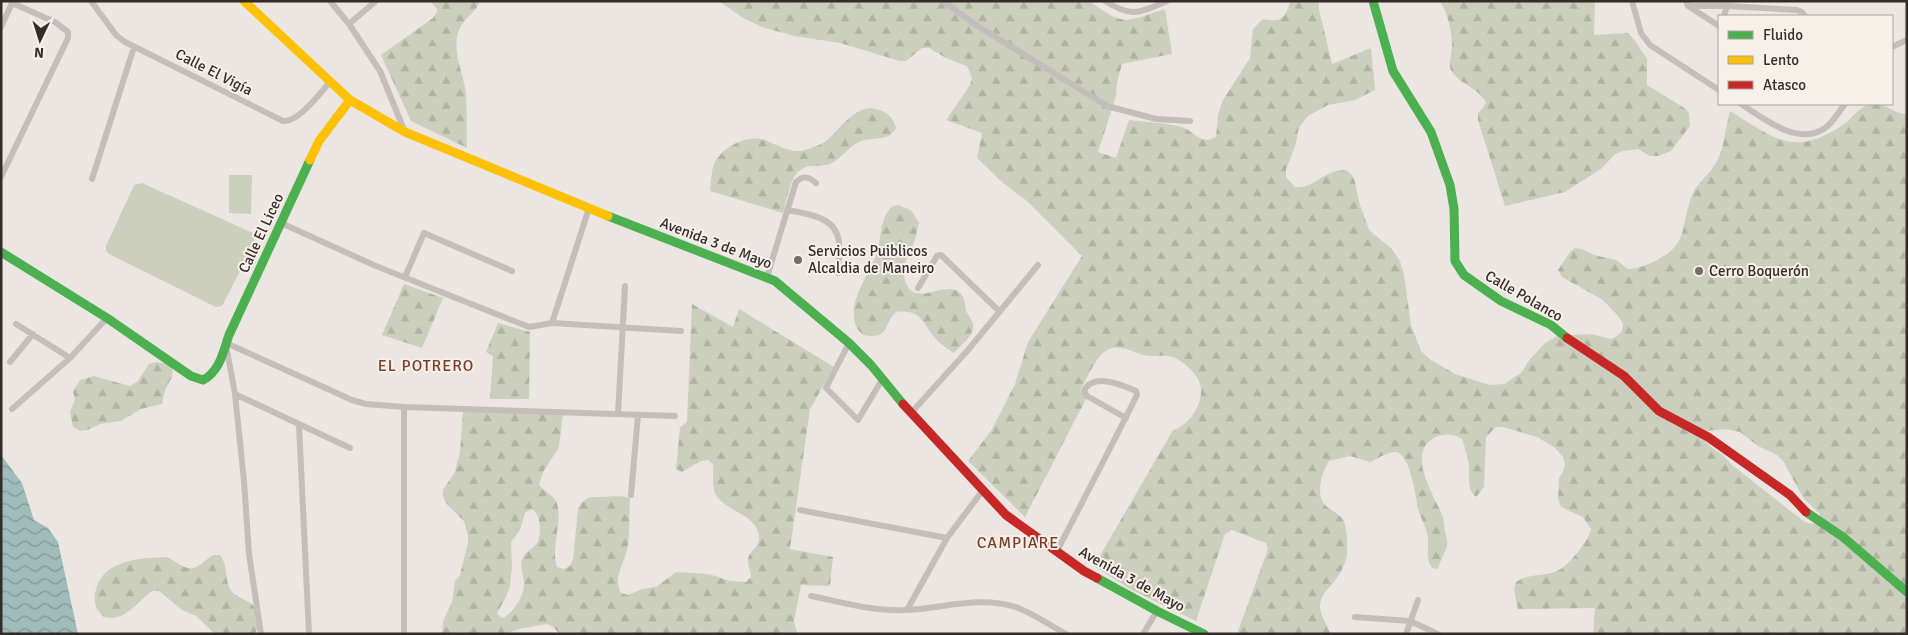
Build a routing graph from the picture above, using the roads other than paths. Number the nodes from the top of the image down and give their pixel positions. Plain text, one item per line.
1 (91, 1) edge
2 (244, 1) edge
3 (330, 1) edge
4 (376, 1) edge
5 (943, 1) edge
6 (1105, 1) edge
7 (1168, 1) edge
8 (1373, 1) edge
9 (1632, 1) edge
10 (13, 2) edge
11 (1687, 3) edge
12 (1727, 6) junction
13 (1724, 15) edge
14 (1804, 15) edge
15 (348, 24) junction
16 (1718, 25) edge
17 (1, 27) edge
18 (1907, 40) edge
19 (134, 47) junction
20 (1893, 47) edge
21 (330, 82) junction
22 (1718, 89) edge
23 (350, 100) junction
24 (1743, 105) edge
25 (1844, 105) edge
26 (1190, 121) dead end
27 (405, 132) junction
28 (1, 178) edge
29 (92, 179) dead end
30 (816, 183) dead end
31 (589, 208) junction
32 (787, 210) junction
33 (281, 223) junction
34 (1, 252) edge
35 (1038, 265) dead end
36 (512, 271) dead end
37 (838, 273) dead end
38 (405, 277) junction
39 (767, 277) junction
40 (624, 286) dead end
41 (918, 288) dead end
42 (999, 311) junction
43 (107, 318) junction
44 (552, 323) junction
45 (16, 324) dead end
46 (622, 328) junction
47 (681, 331) dead end
48 (34, 334) junction
49 (226, 343) junction
50 (849, 343) junction
51 (70, 358) junction
52 (10, 362) dead end
53 (883, 378) junction
54 (235, 394) junction
55 (404, 407) junction
56 (12, 409) dead end
57 (911, 413) junction
58 (618, 414) junction
59 (638, 415) junction
60 (675, 416) dead end
61 (1126, 418) junction
62 (299, 425) junction
63 (350, 448) dead end
64 (983, 490) junction
65 (631, 495) dead end
66 (800, 510) dead end
67 (947, 538) junction
68 (1056, 551) junction
69 (1907, 592) edge
70 (811, 596) dead end
71 (1418, 600) dead end
72 (907, 610) junction
73 (1157, 611) junction
74 (1354, 618) dead end
75 (1410, 621) junction
76 (261, 634) edge
77 (309, 634) edge
78 (404, 634) edge
79 (1066, 634) edge
80 (1143, 634) edge
81 (1204, 634) edge
82 (1406, 634) edge
83 (1438, 634) edge

1 - 19 street, Calle El Vigía
2 - 21 street, Avenida 3 de Mayo
3 - 15 street
4 - 15 street
5 - 26 street
6 - 7 street
8 - 69 street, Calle Polanco
9 - 22 street
10 - 17 street
10 - 28 street
11 - 12 street
11 - 16 street
12 - 13 street
12 - 14 street
15 - 27 street
18 - 20 street
19 - 21 street, Calle El Vigía
19 - 29 street
21 - 23 street, Avenida 3 de Mayo
23 - 27 street, Avenida 3 de Mayo
23 - 33 street, Calle El Liceo
24 - 25 street
27 - 31 street, Avenida 3 de Mayo
30 - 32 street
31 - 39 street, Avenida 3 de Mayo
31 - 44 street
32 - 37 street
32 - 39 street
33 - 38 street
33 - 49 street, Calle El Liceo
34 - 43 street
35 - 42 street
36 - 38 street
38 - 44 street
39 - 50 street, Avenida 3 de Mayo
40 - 46 street
41 - 42 street
42 - 57 street
43 - 49 street, Calle El Liceo
43 - 51 street
44 - 46 street
45 - 48 street
46 - 47 street
46 - 58 street
48 - 51 street
48 - 52 street
49 - 54 street
49 - 55 street
50 - 53 street, Avenida 3 de Mayo
50 - 53 street
51 - 56 street
53 - 57 street, Avenida 3 de Mayo
54 - 62 street
54 - 76 street
55 - 58 street
55 - 78 street
57 - 64 street, Avenida 3 de Mayo
58 - 59 street
59 - 60 street
59 - 65 street
61 - 61 street
61 - 68 street
62 - 63 street
62 - 77 street
64 - 67 street
64 - 68 street, Avenida 3 de Mayo
66 - 67 street
67 - 72 street
68 - 73 street, Avenida 3 de Mayo
70 - 72 street
71 - 75 street
72 - 79 street
73 - 80 street
73 - 81 street, Avenida 3 de Mayo
74 - 75 street
75 - 82 street
75 - 83 street

